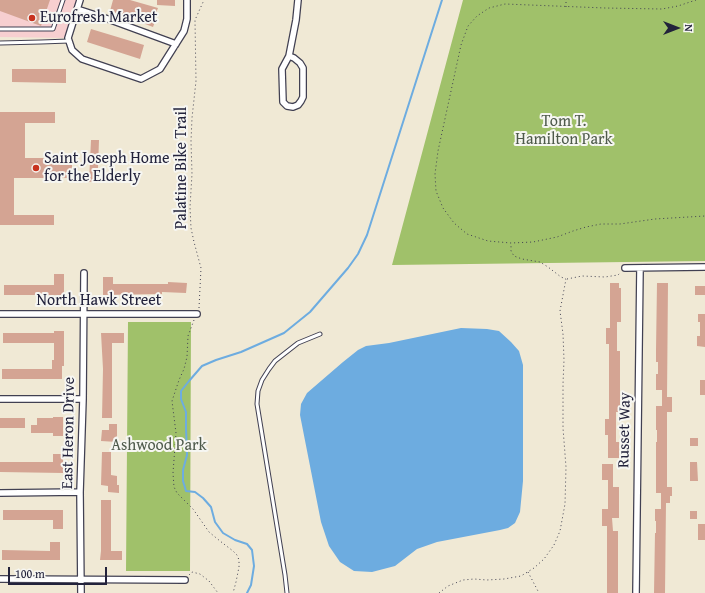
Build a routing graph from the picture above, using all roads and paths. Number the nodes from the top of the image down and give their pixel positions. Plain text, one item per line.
1 (63, 0) edge
2 (80, 0) edge
3 (186, 0) edge
4 (204, 0) edge
5 (298, 0) edge
6 (566, 0) edge
7 (696, 0) edge
8 (566, 7) junction
9 (77, 9) junction
10 (0, 29) edge
11 (69, 41) junction
12 (0, 43) edge
13 (176, 44) junction
14 (289, 56) junction
15 (705, 216) edge
16 (511, 244) junction
17 (705, 267) edge
18 (625, 268) joint
19 (640, 268) junction
20 (84, 273) dead end
21 (566, 279) junction
22 (0, 314) edge
23 (83, 314) junction
24 (197, 314) junction
25 (320, 334) dead end
26 (0, 399) edge
27 (83, 399) junction
28 (0, 492) edge
29 (80, 492) junction
30 (528, 572) junction
31 (0, 579) edge
32 (81, 579) junction
33 (185, 580) joint
34 (81, 593) edge
35 (218, 593) edge
36 (233, 593) edge
37 (287, 593) edge
38 (438, 593) edge
39 (539, 593) edge
40 (636, 593) edge

1 - 10 lane
2 - 9 street
3 - 13 street
4 - 24 path, Palatine Bike Trail
5 - 14 street
6 - 8 path
7 - 8 path
8 - 16 path
9 - 11 street
9 - 13 street
11 - 12 lane
11 - 13 street
14 - 14 street
15 - 16 path
16 - 21 path
17 - 19 street
18 - 19 street
18 - 21 path
19 - 40 street, Russet Way
20 - 23 street, East Heron Drive
21 - 30 path
22 - 23 street, North Hawk Street
23 - 24 street, North Hawk Street
23 - 27 street, East Heron Drive
24 - 36 path, Palatine Bike Trail
25 - 37 lane
26 - 27 street
27 - 29 street, East Heron Drive
28 - 29 street
29 - 32 street, East Heron Drive
30 - 38 path
30 - 39 path
31 - 32 street
32 - 33 street
32 - 34 street, East Heron Drive
33 - 35 path

